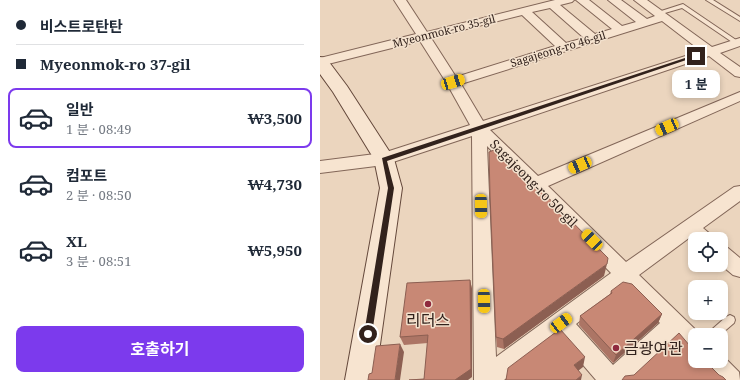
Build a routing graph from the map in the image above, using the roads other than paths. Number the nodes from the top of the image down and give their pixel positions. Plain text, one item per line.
1 (400, 0) edge
2 (568, 0) edge
3 (582, 0) edge
4 (614, 0) edge
5 (642, 0) edge
6 (711, 0) edge
7 (544, 3) edge
8 (524, 11) junction
9 (661, 15) junction
10 (740, 19) edge
11 (645, 23) junction
12 (620, 30) junction
13 (423, 37) junction
14 (593, 39) junction
15 (739, 42) edge
16 (564, 48) junction
17 (710, 52) junction
18 (320, 62) edge
19 (740, 73) edge
20 (453, 82) junction
21 (740, 96) edge
22 (479, 128) junction
23 (384, 160) junction
24 (320, 167) edge
25 (536, 184) junction
26 (740, 192) edge
27 (698, 232) edge
28 (688, 238) edge
29 (728, 260) edge
30 (740, 269) edge
31 (625, 274) junction
32 (730, 320) dead end
33 (561, 323) junction
34 (675, 324) junction
35 (721, 328) edge
36 (688, 337) edge
37 (719, 368) edge
38 (360, 380) edge
39 (485, 380) edge
40 (612, 380) edge
41 (731, 380) edge

1 - 13 street, Sagajeong-ro 50-gil
2 - 7 street, Myeonmok-ro 35-gil
3 - 12 street
4 - 11 street
5 - 9 street
6 - 10 lane
7 - 8 street, Myeonmok-ro 35-gil
7 - 14 street
8 - 13 street, Myeonmok-ro 35-gil
8 - 16 street
9 - 11 street, Sagajeong-ro 46-gil
9 - 15 lane
9 - 17 street
11 - 12 street, Sagajeong-ro 46-gil
12 - 14 street, Sagajeong-ro 46-gil
13 - 18 street, Myeonmok-ro 35-gil
13 - 20 street, Sagajeong-ro 50-gil
14 - 16 street, Sagajeong-ro 46-gil
15 - 17 street
16 - 20 street, Sagajeong-ro 46-gil
17 - 19 street
17 - 22 street
18 - 23 street
20 - 22 street, Sagajeong-ro 50-gil
21 - 25 street
22 - 23 street
22 - 25 street, Sagajeong-ro 50-gil
22 - 39 street
23 - 24 street
23 - 38 street
25 - 31 street, Sagajeong-ro 50-gil
26 - 27 street
28 - 31 street
29 - 30 street
31 - 33 street
31 - 34 street, Sagajeong-ro 50-gil
32 - 35 lane
33 - 39 street
33 - 40 street
34 - 36 street, Sagajeong-ro 50-gil
34 - 40 street
37 - 41 street

